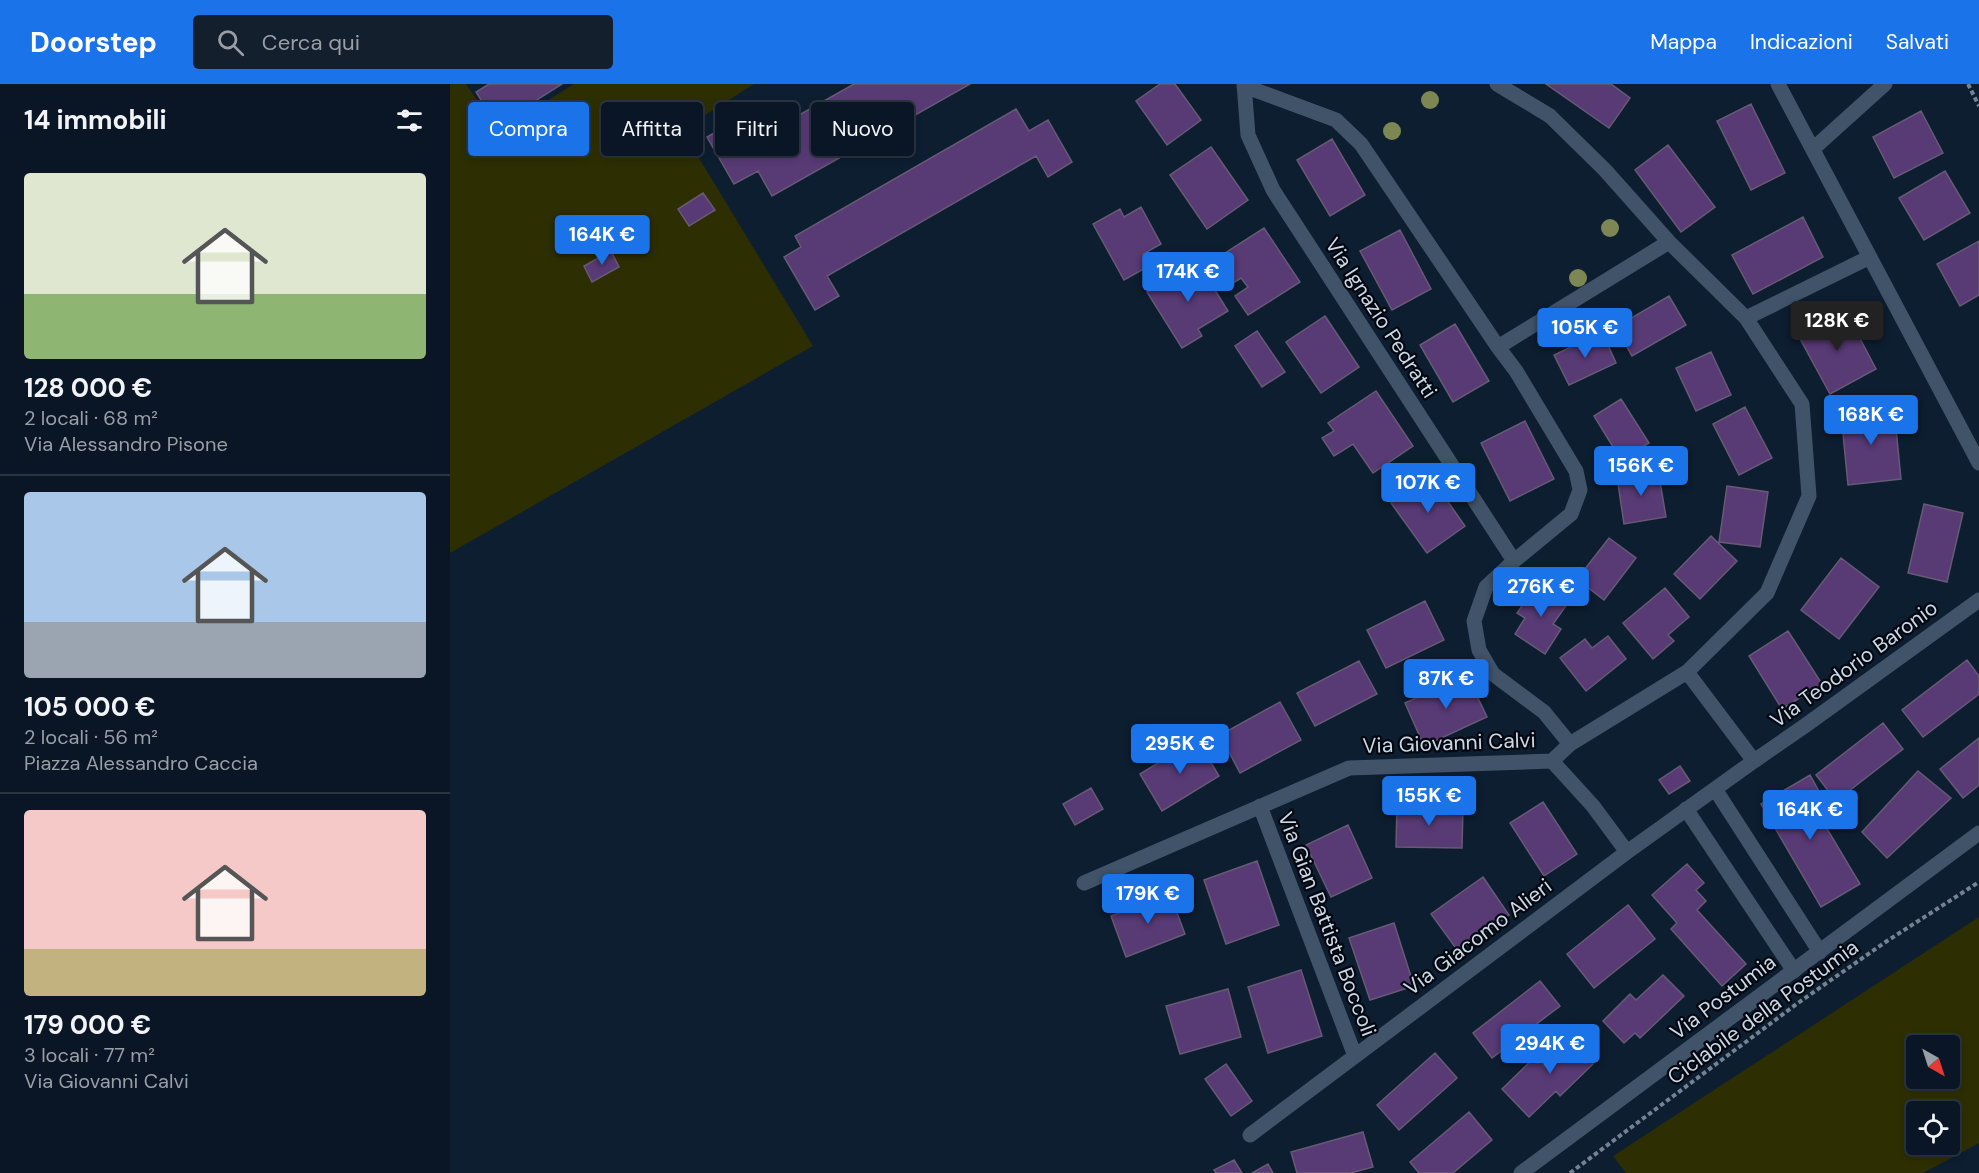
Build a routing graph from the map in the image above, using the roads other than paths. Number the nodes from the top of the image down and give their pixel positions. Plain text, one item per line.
1 (1497, 84) edge
2 (1778, 84) edge
3 (1885, 84) edge
4 (1244, 85) edge
5 (1814, 148) junction
6 (1669, 242) junction
7 (1870, 257) junction
8 (1746, 318) junction
9 (1498, 347) junction
10 (1979, 463) edge
11 (1514, 561) junction
12 (1979, 600) edge
13 (1687, 672) junction
14 (1570, 744) junction
15 (1552, 761) junction
16 (1754, 761) junction
17 (1715, 789) junction
18 (1260, 806) junction
19 (1686, 809) junction
20 (1979, 832) edge
21 (1979, 843) edge
22 (1627, 852) junction
23 (1950, 855) junction
24 (1084, 883) dead end
25 (1820, 952) junction
26 (1794, 971) junction
27 (1355, 1056) junction
28 (1250, 1135) dead end
29 (1521, 1173) edge

1 - 6 street
2 - 5 street
3 - 5 street
4 - 9 street
4 - 11 street, Via Ignazio Pedratti
5 - 7 street
6 - 8 street
6 - 9 street
7 - 8 street
7 - 10 street
8 - 13 street
9 - 11 street
11 - 14 street
12 - 16 street, Via Teodorio Baronio
13 - 14 street
13 - 16 street
14 - 15 street
15 - 18 street, Via Giovanni Calvi
15 - 22 street
16 - 17 street, Via Teodorio Baronio
17 - 19 street, Via Teodorio Baronio
17 - 25 street
18 - 24 street, Via Giovanni Calvi
18 - 27 street, Via Gian Battista Boccoli
19 - 22 street, Via Giacomo Alieri
19 - 26 street
20 - 23 street, Via Postumia
21 - 23 street, Via Postumia
22 - 27 street, Via Giacomo Alieri
23 - 25 street, Via Postumia
25 - 26 street, Via Postumia
26 - 29 street, Via Postumia
27 - 28 street, Via Giacomo Alieri

